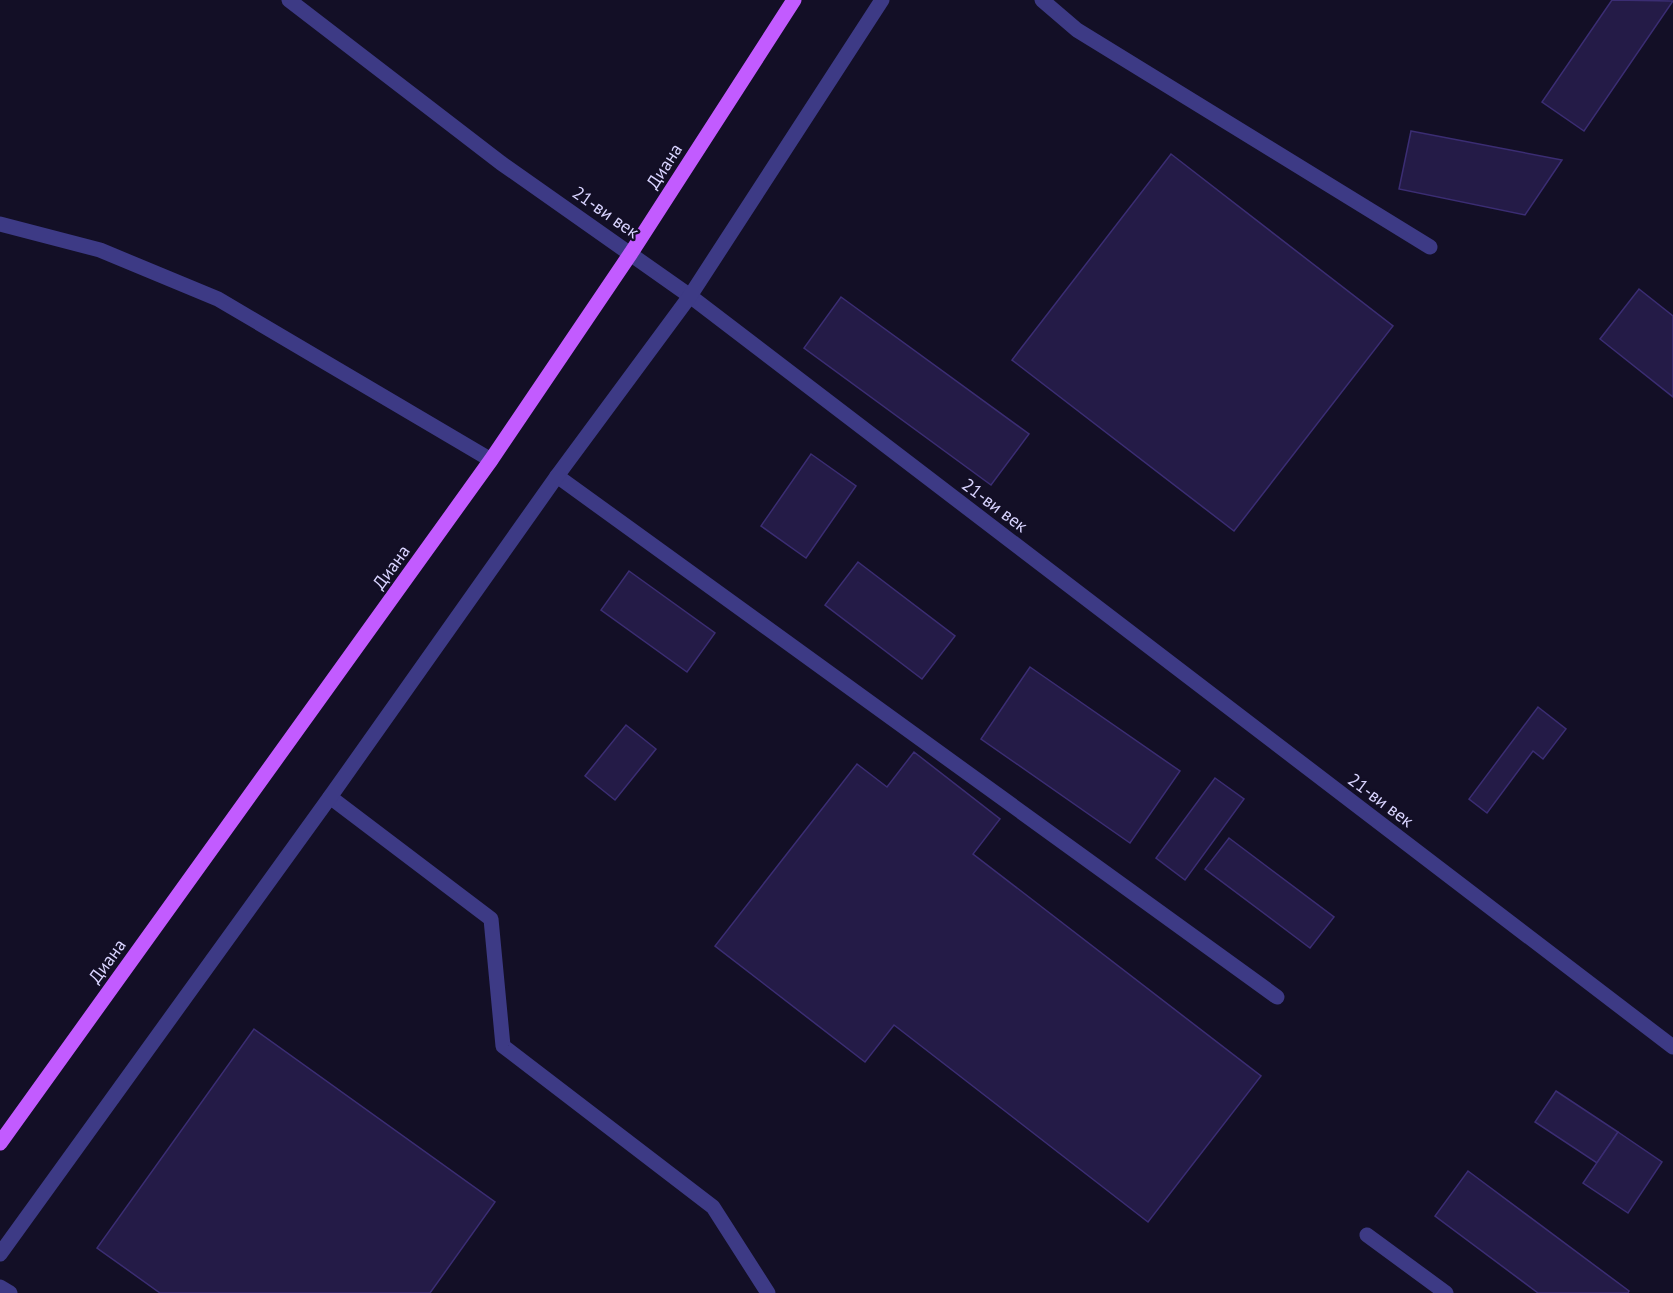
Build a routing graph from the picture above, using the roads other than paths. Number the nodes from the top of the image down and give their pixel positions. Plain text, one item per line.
1 (794, 0) edge
2 (882, 0) edge
3 (1042, 0) edge
4 (295, 2) edge
5 (0, 224) edge
6 (1430, 247) dead end
7 (631, 253) junction
8 (690, 296) junction
9 (491, 460) junction
10 (557, 476) junction
11 (330, 797) junction
12 (1276, 998) dead end
13 (1673, 1047) edge
14 (0, 1143) edge
15 (1367, 1235) dead end
16 (0, 1254) edge
17 (0, 1287) edge
18 (10, 1293) edge
19 (768, 1293) edge
20 (1446, 1293) edge

1 - 7 main road, Диана
2 - 8 street
3 - 6 street
4 - 7 street, 21-ви век
5 - 9 street
7 - 8 street, 21-ви век
7 - 9 main road, Диана
8 - 10 street
8 - 13 street, 21-ви век
9 - 14 main road, Диана
10 - 11 street
10 - 12 street
11 - 16 street
11 - 19 street
15 - 20 street
17 - 18 street

